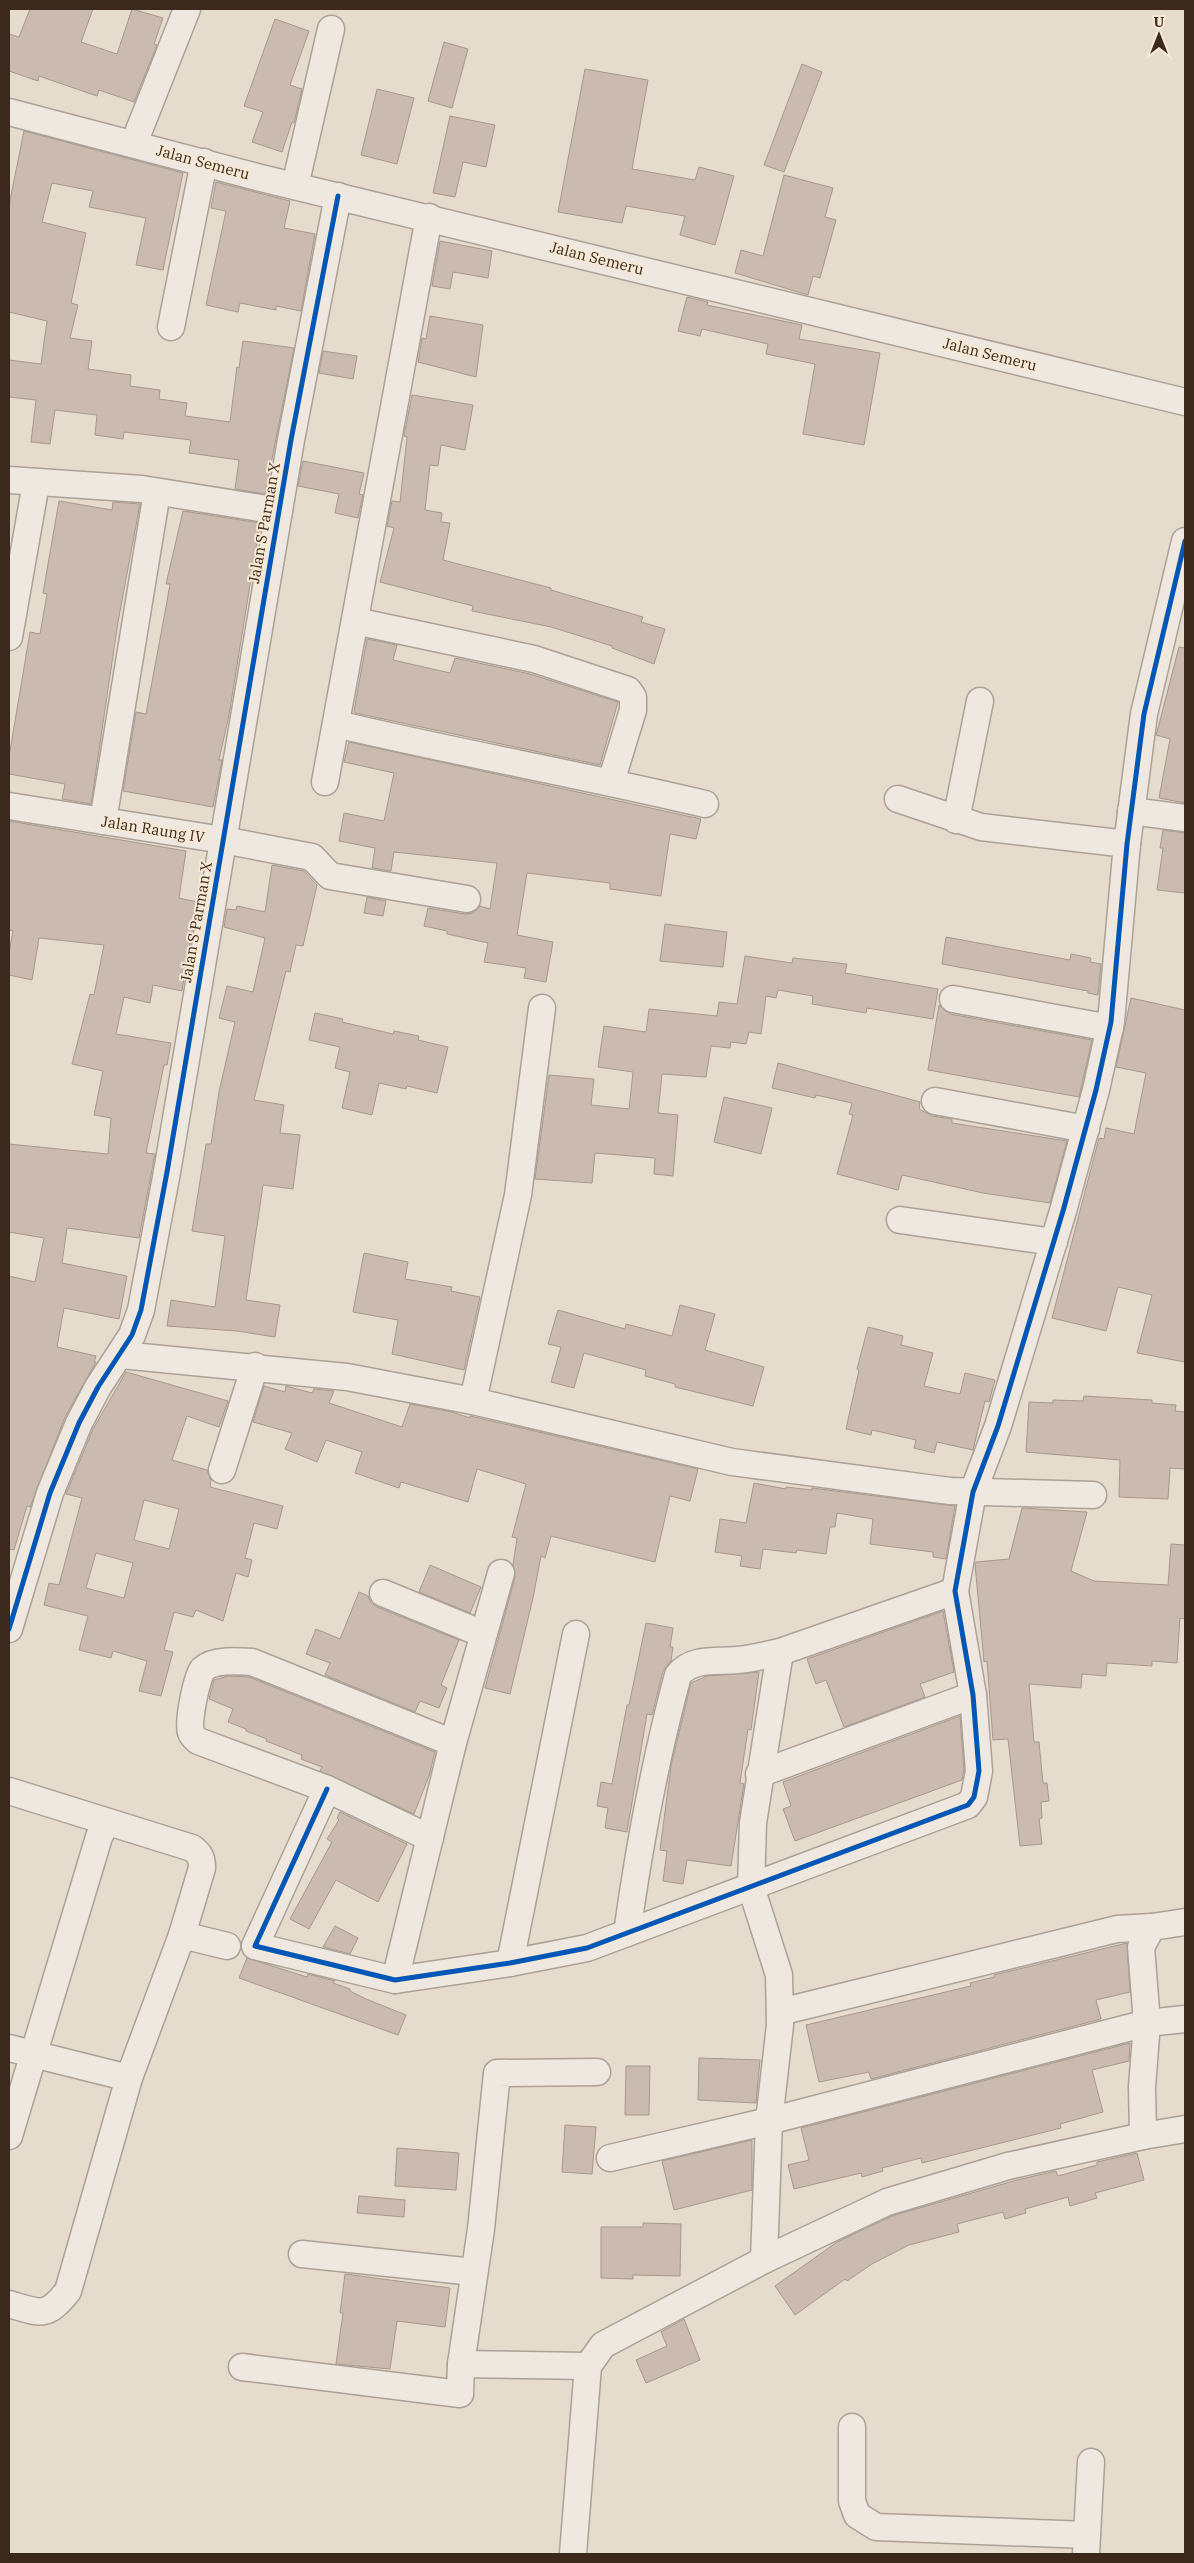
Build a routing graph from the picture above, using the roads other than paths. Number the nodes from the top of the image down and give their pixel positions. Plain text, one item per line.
1 (187, 9) edge
2 (331, 29) dead end
3 (9, 112) edge
4 (134, 143) junction
5 (204, 162) junction
6 (296, 186) junction
7 (338, 196) junction
8 (428, 218) junction
9 (170, 327) dead end
10 (1185, 402) edge
11 (9, 480) edge
12 (36, 482) junction
13 (158, 492) junction
14 (279, 512) junction
15 (1185, 541) edge
16 (355, 622) junction
17 (9, 637) edge
18 (980, 701) dead end
19 (336, 724) junction
20 (325, 782) dead end
21 (611, 782) junction
22 (898, 799) dead end
23 (705, 804) dead end
24 (9, 806) edge
25 (1131, 811) junction
26 (1185, 818) edge
27 (956, 820) junction
28 (102, 821) junction
29 (223, 840) junction
30 (1127, 844) junction
31 (467, 899) dead end
32 (953, 999) dead end
33 (542, 1008) dead end
34 (1110, 1028) junction
35 (935, 1101) dead end
36 (1086, 1129) junction
37 (900, 1220) dead end
38 (1054, 1242) junction
39 (121, 1355) junction
40 (255, 1366) junction
41 (473, 1401) junction
42 (222, 1470) dead end
43 (973, 1492) junction
44 (1093, 1495) dead end
45 (501, 1573) dead end
46 (955, 1591) junction
47 (383, 1593) dead end
48 (9, 1629) edge
49 (484, 1634) junction
50 (576, 1634) dead end
51 (780, 1652) junction
52 (972, 1695) junction
53 (453, 1743) junction
54 (759, 1774) junction
55 (327, 1789) junction
56 (9, 1791) edge
57 (106, 1822) junction
58 (430, 1838) junction
59 (751, 1887) junction
60 (1185, 1922) edge
61 (1152, 1927) junction
62 (626, 1933) junction
63 (182, 1935) junction
64 (228, 1946) dead end
65 (510, 1963) junction
66 (396, 1980) junction
67 (780, 2012) junction
68 (1185, 2019) edge
69 (1147, 2023) junction
70 (9, 2048) edge
71 (33, 2055) junction
72 (597, 2072) dead end
73 (129, 2078) junction
74 (769, 2121) junction
75 (1185, 2129) edge
76 (9, 2136) edge
77 (1143, 2136) junction
78 (610, 2158) dead end
79 (302, 2254) dead end
80 (764, 2260) junction
81 (474, 2272) junction
82 (9, 2304) edge
83 (461, 2364) junction
84 (588, 2366) junction
85 (242, 2367) dead end
86 (852, 2427) dead end
87 (1091, 2462) dead end
88 (1087, 2545) edge
89 (573, 2554) edge

1 - 4 street
2 - 6 street
3 - 4 street, Jalan Semeru
4 - 5 street, Jalan Semeru
5 - 6 street, Jalan Semeru
5 - 9 street
6 - 7 street, Jalan Semeru
7 - 8 street, Jalan Semeru
7 - 14 street, Jalan S Parman X
8 - 10 street, Jalan Semeru
8 - 16 street
11 - 12 street
12 - 13 street
12 - 17 street
13 - 14 street
13 - 28 street
14 - 29 street, Jalan S Parman X
15 - 25 street
16 - 19 street
16 - 21 street
18 - 27 street
19 - 20 street
19 - 21 street
21 - 23 street
22 - 27 street
24 - 28 street, Jalan Raung IV
25 - 26 street
25 - 30 street
27 - 30 street
28 - 29 street, Jalan Raung IV
29 - 31 street, Jalan Raung IV
29 - 39 street, Jalan S Parman X
30 - 34 street
32 - 34 street
33 - 41 street
34 - 36 street
35 - 36 street
36 - 38 street
37 - 38 street
38 - 43 street
39 - 40 street
39 - 48 street, Jalan S Parman X
40 - 41 street
40 - 42 street
41 - 43 street
43 - 44 street
43 - 46 street
45 - 49 street
46 - 51 street
46 - 52 street
47 - 49 street
49 - 53 street
50 - 65 street
51 - 54 street
51 - 62 street
52 - 54 street
52 - 59 street
53 - 55 street
53 - 58 street
54 - 59 street
55 - 58 street
55 - 66 street
56 - 57 street
57 - 63 street
57 - 71 street
58 - 66 street
59 - 62 street
59 - 67 street
60 - 61 street
61 - 67 street
61 - 69 street
62 - 65 street
63 - 64 street
63 - 73 street
65 - 66 street
67 - 74 street
68 - 69 street
69 - 74 street
69 - 77 street
70 - 71 street
71 - 73 street
71 - 76 street
72 - 81 street
73 - 82 street
74 - 78 street
74 - 80 street
75 - 77 street
77 - 80 street
79 - 81 street
80 - 84 street
81 - 83 street
83 - 84 street
83 - 85 street
84 - 89 street
86 - 88 street
87 - 88 street

